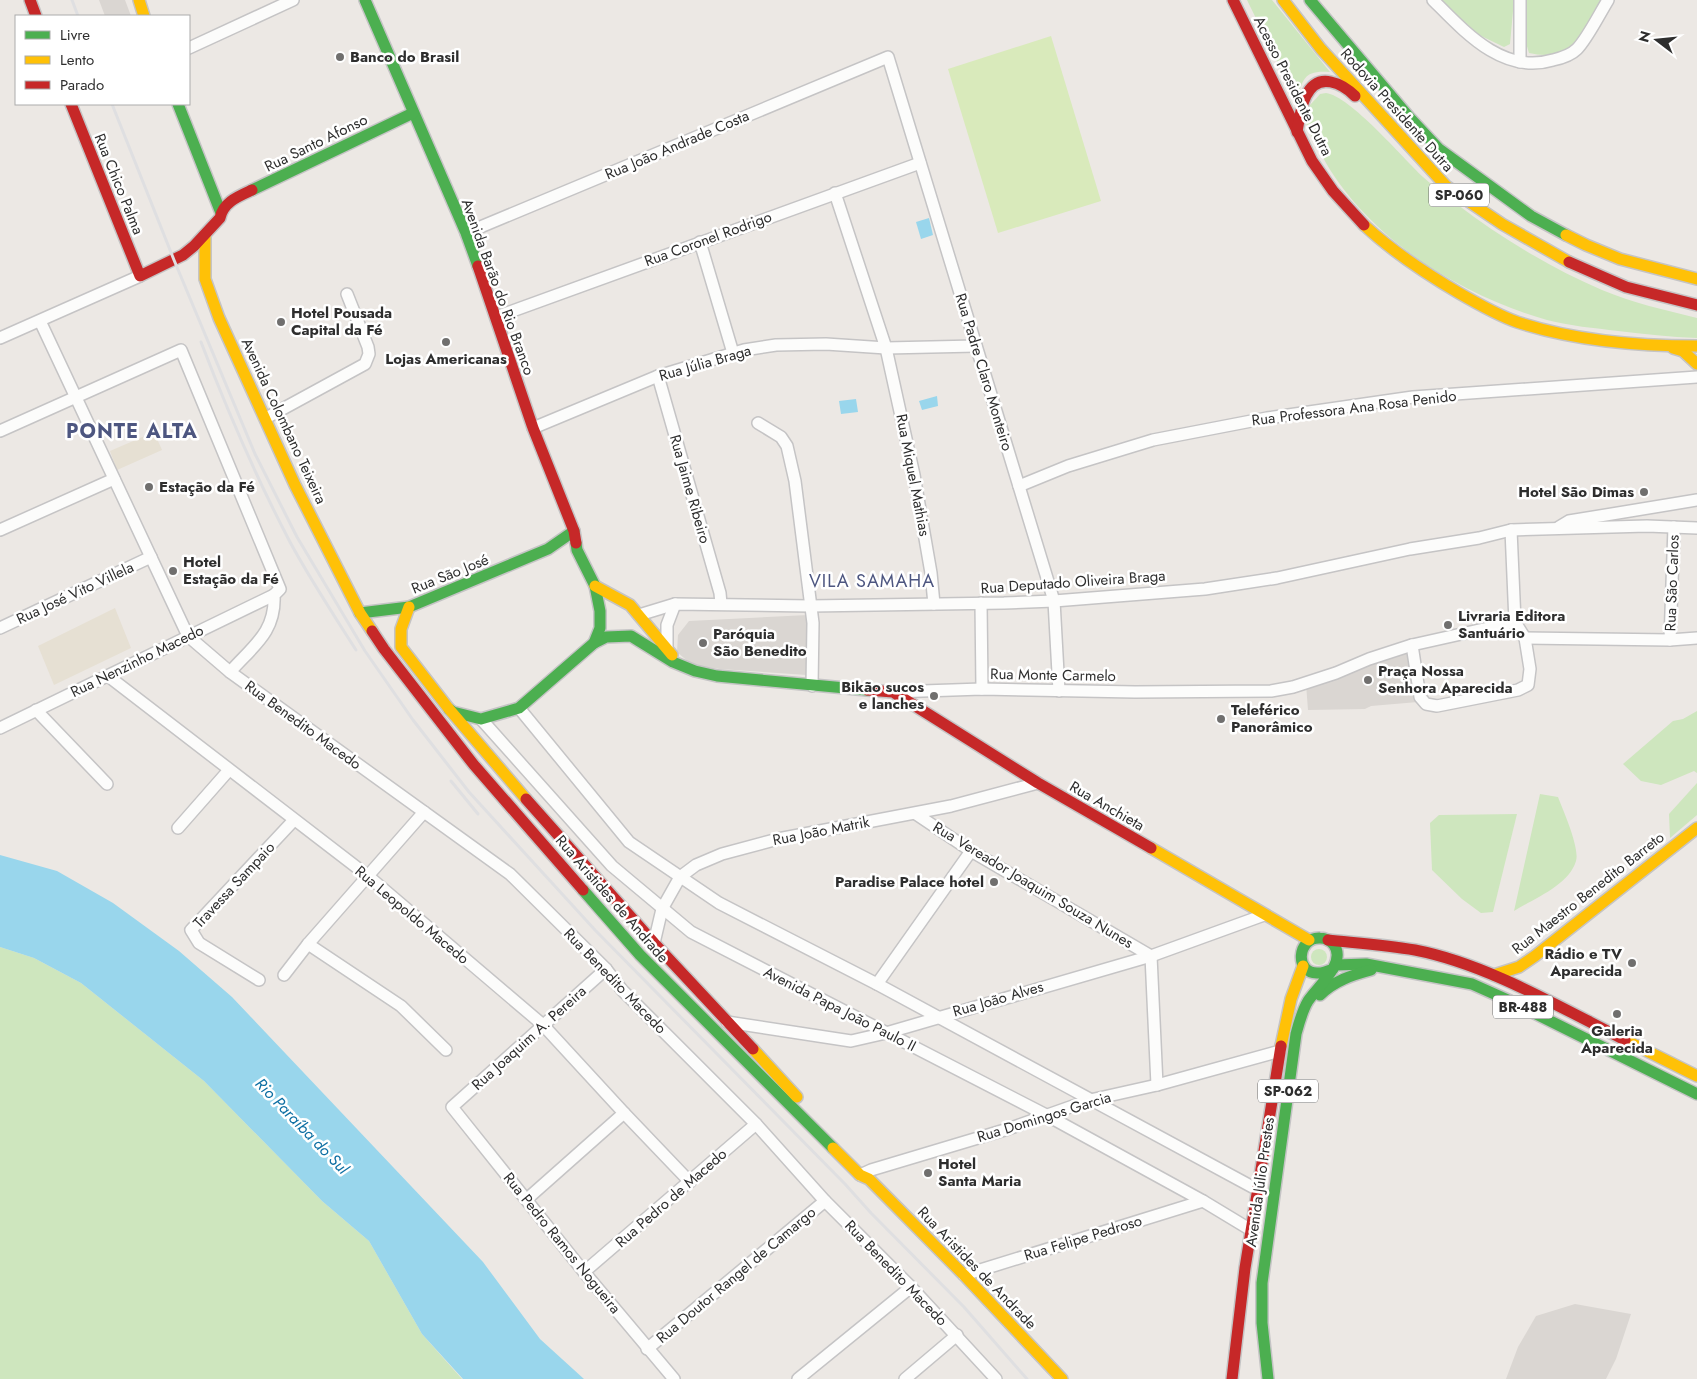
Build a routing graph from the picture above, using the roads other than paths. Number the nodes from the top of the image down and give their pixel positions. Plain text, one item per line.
1 (30, 0) edge
2 (138, 0) edge
3 (293, 0) edge
4 (365, 0) edge
5 (1233, 0) edge
6 (1282, 0) edge
7 (1310, 0) edge
8 (1433, 0) edge
9 (1520, 0) edge
10 (1608, 0) edge
11 (36, 15) edge
12 (144, 15) edge
13 (190, 48) edge
14 (888, 57) joint
15 (1520, 62) junction
16 (71, 105) edge
17 (178, 105) edge
18 (413, 113) junction
19 (1297, 132) junction
20 (1411, 148) junction
21 (920, 163) junction
22 (836, 193) junction
23 (216, 199) junction
24 (232, 200) junction
25 (221, 213) junction
26 (466, 233) junction
27 (204, 235) junction
28 (700, 242) junction
29 (183, 255) junction
30 (140, 276) junction
31 (205, 279) junction
32 (1697, 280) edge
33 (347, 294) dead end
34 (1697, 305) edge
35 (496, 317) junction
36 (40, 321) junction
37 (0, 338) edge
38 (976, 346) junction
39 (1697, 346) edge
40 (1668, 347) junction
41 (886, 348) junction
42 (733, 352) junction
43 (1697, 364) edge
44 (658, 376) junction
45 (1697, 377) edge
46 (76, 397) junction
47 (266, 418) junction
48 (758, 423) dead end
49 (533, 428) junction
50 (0, 430) edge
51 (114, 478) junction
52 (1019, 486) junction
53 (1697, 500) edge
54 (1557, 527) junction
55 (1674, 527) junction
56 (1697, 528) edge
57 (0, 530) edge
58 (1511, 530) junction
59 (574, 531) junction
60 (548, 549) junction
61 (577, 550) junction
62 (151, 557) junction
63 (595, 586) junction
64 (274, 595) junction
65 (1054, 601) junction
66 (981, 603) junction
67 (675, 604) junction
68 (722, 604) junction
69 (934, 604) junction
70 (810, 606) junction
71 (409, 607) junction
72 (360, 613) junction
73 (639, 615) junction
74 (1515, 622) junction
75 (0, 628) edge
76 (600, 628) junction
77 (188, 636) junction
78 (1525, 638) junction
79 (1697, 638) edge
80 (1670, 640) junction
81 (594, 643) junction
82 (1412, 645) junction
83 (667, 649) junction
84 (682, 665) junction
85 (230, 672) junction
86 (108, 676) junction
87 (812, 686) junction
88 (982, 689) junction
89 (1059, 691) junction
90 (893, 692) junction
91 (519, 708) junction
92 (448, 709) junction
93 (36, 710) junction
94 (481, 719) junction
95 (0, 728) edge
96 (229, 770) junction
97 (1038, 783) junction
98 (107, 784) dead end
99 (424, 812) junction
100 (916, 814) junction
101 (294, 820) junction
102 (178, 828) dead end
103 (1697, 828) edge
104 (971, 851) junction
105 (368, 876) junction
106 (680, 877) junction
107 (662, 909) junction
108 (1264, 915) junction
109 (1309, 940) junction
110 (1328, 940) junction
111 (654, 943) junction
112 (308, 944) junction
113 (1151, 956) junction
114 (1303, 966) junction
115 (1334, 967) junction
116 (1382, 967) junction
117 (606, 970) junction
118 (284, 975) dead end
119 (1494, 975) junction
120 (260, 980) dead end
121 (877, 984) junction
122 (937, 1017) junction
123 (727, 1022) junction
124 (543, 1025) junction
125 (886, 1032) junction
126 (1296, 1034) junction
127 (1613, 1034) junction
128 (446, 1050) dead end
129 (1280, 1050) junction
130 (1607, 1050) junction
131 (1697, 1076) edge
132 (1156, 1085) junction
133 (1697, 1094) edge
134 (1090, 1100) junction
135 (452, 1107) joint
136 (624, 1113) junction
137 (1048, 1116) junction
138 (756, 1124) junction
139 (865, 1175) junction
140 (690, 1182) junction
141 (1276, 1184) junction
142 (1258, 1186) junction
143 (527, 1199) junction
144 (825, 1201) junction
145 (1203, 1201) junction
146 (1251, 1230) junction
147 (584, 1272) junction
148 (964, 1275) junction
149 (911, 1287) junction
150 (956, 1335) junction
151 (647, 1349) junction
152 (1266, 1353) junction
153 (1233, 1368) edge
154 (674, 1379) edge
155 (798, 1379) edge
156 (905, 1379) edge
157 (996, 1379) edge
158 (1062, 1379) edge
159 (1237, 1379) edge
160 (1268, 1379) edge

1 - 11 main road
2 - 12 main road
3 - 13 street
4 - 18 main road, Avenida Barão do Rio Branco
5 - 19 main road, Acesso Presidente Dutra
6 - 20 main road, Rodovia Presidente Dutra / SP-060
7 - 32 main road, Rodovia Presidente Dutra / SP-060
8 - 15 street
9 - 15 street
10 - 15 street
14 - 21 street, Rua Padre Claro Monteiro
14 - 26 street, Rua João Andrade Costa
16 - 30 main road, Rua Chico Palma
17 - 23 main road
18 - 24 main road, Rua Santo Afonso
18 - 26 main road, Avenida Barão do Rio Branco
19 - 20 main road
19 - 40 main road, Acesso Presidente Dutra
20 - 34 main road, Rodovia Presidente Dutra / SP-060
21 - 22 street, Rua Coronel Rodrigo
21 - 38 street, Rua Padre Claro Monteiro
22 - 28 street, Rua Coronel Rodrigo
22 - 41 street, Rua Miquel Mathias
23 - 24 main road, Rua Santo Afonso
23 - 25 main road
24 - 25 main road, Rua Santo Afonso
25 - 27 main road, Rua Santo Afonso
26 - 35 main road, Avenida Barão do Rio Branco
27 - 29 main road, Rua Santo Afonso
27 - 31 main road, Avenida Colombano Teixeira
28 - 35 street, Rua Coronel Rodrigo
28 - 42 street
29 - 30 main road, Rua Santo Afonso
29 - 31 main road
30 - 36 street
31 - 47 main road, Avenida Colombano Teixeira
33 - 47 street
35 - 49 main road, Avenida Barão do Rio Branco
36 - 37 street
36 - 46 street
38 - 41 street, Rua Júlia Braga
38 - 52 street, Rua Padre Claro Monteiro
39 - 40 main road, Acesso Presidente Dutra
40 - 43 main road
41 - 42 street, Rua Júlia Braga
41 - 69 street, Rua Miquel Mathias
42 - 44 street, Rua Júlia Braga
44 - 49 street, Rua Júlia Braga
44 - 68 street, Rua Jaime Ribeiro
45 - 52 street, Rua Professora Ana Rosa Penido
46 - 50 street
46 - 51 street
46 - 64 street
47 - 72 main road, Avenida Colombano Teixeira
48 - 70 street
49 - 59 main road, Avenida Barão do Rio Branco
51 - 57 street
51 - 62 street
52 - 65 street, Rua Padre Claro Monteiro
53 - 54 street
54 - 55 street
54 - 58 street, Rua Deputado Oliveira Braga
55 - 56 street
55 - 80 street, Rua São Carlos
58 - 65 street, Rua Deputado Oliveira Braga
58 - 74 street
59 - 60 main road, Rua São José
59 - 61 main road
60 - 61 main road, Rua São José
60 - 71 main road, Rua São José
61 - 63 main road
62 - 75 street, Rua José Vito Villela
62 - 77 street
63 - 73 main road
63 - 76 main road
64 - 77 street, Rua Nenzinho Macedo
64 - 85 street
65 - 66 street, Rua Deputado Oliveira Braga
65 - 89 street, Rua Padre Claro Monteiro
66 - 69 street, Rua Deputado Oliveira Braga
66 - 88 street
67 - 68 street, Rua Deputado Oliveira Braga
67 - 73 street, Rua Deputado Oliveira Braga
67 - 83 street
68 - 70 street, Rua Deputado Oliveira Braga
69 - 70 street, Rua Deputado Oliveira Braga
70 - 87 street
71 - 72 main road, Rua São José
71 - 92 main road, Rua Aristides de Andrade
72 - 139 main road, Rua Aristides de Andrade
73 - 76 main road
73 - 83 main road
74 - 78 street
74 - 82 street, Rua Monte Carmelo
76 - 81 main road
77 - 85 street, Rua Benedito Macedo
77 - 86 street, Rua Nenzinho Macedo
78 - 80 street
78 - 82 street
79 - 80 street
81 - 84 main road, Rua Monte Carmelo
81 - 91 main road
82 - 89 street, Rua Monte Carmelo
83 - 84 main road
84 - 87 main road, Rua Monte Carmelo
85 - 99 street, Rua Benedito Macedo
86 - 93 street, Rua Nenzinho Macedo
86 - 96 street, Rua Leopoldo Macedo
87 - 90 main road, Rua Monte Carmelo
88 - 89 street, Rua Monte Carmelo
88 - 90 street, Rua Monte Carmelo
90 - 97 main road, Rua Anchieta
91 - 94 main road
91 - 106 street
92 - 94 main road
92 - 111 main road, Rua Aristides de Andrade
93 - 95 street, Rua Nenzinho Macedo
93 - 98 street
94 - 107 street, Avenida Papa João Paulo II
96 - 101 street, Rua Leopoldo Macedo
96 - 102 street
97 - 100 street, Rua João Matrik
97 - 108 main road, Rua Anchieta
99 - 105 street
99 - 117 street, Rua Benedito Macedo
100 - 104 street, Rua Vereador Joaquim Souza Nunes
100 - 106 street, Rua João Matrik
101 - 105 street, Rua Leopoldo Macedo
101 - 120 street, Travessa Sampaio
103 - 119 main road, Rua Maestro Benedito Barreto
104 - 113 street, Rua Vereador Joaquim Souza Nunes
104 - 121 street
105 - 112 street
105 - 124 street, Rua Leopoldo Macedo
106 - 107 street, Rua João Matrik
106 - 121 street
107 - 111 street, Rua João Matrik
107 - 125 street, Avenida Papa João Paulo II
108 - 109 main road, Rua Anchieta
108 - 113 street, Rua João Alves
109 - 110 main road
109 - 114 main road, SP-062
110 - 115 main road
110 - 119 main road
111 - 123 main road, Rua Aristides de Andrade
112 - 118 street
112 - 128 street
113 - 122 street, Rua João Alves
113 - 132 street
114 - 115 main road
114 - 129 main road, Avenida Júlio Prestes / SP-062
115 - 116 main road, BR-488
115 - 126 main road, Avenida Júlio Prestes / SP-062
116 - 126 main road
116 - 130 main road, BR-488
117 - 124 street, Rua Joaquim A. Pereira
117 - 138 street, Rua Benedito Macedo
119 - 127 main road, BR-488
121 - 122 street
122 - 125 street, Rua João Alves
122 - 134 street
123 - 125 street, Rua João Alves
123 - 139 main road, Rua Aristides de Andrade
124 - 135 street, Rua Joaquim A. Pereira
124 - 136 street, Rua Leopoldo Macedo
125 - 137 street, Avenida Papa João Paulo II
126 - 141 main road, Avenida Júlio Prestes / SP-062
127 - 130 main road
127 - 131 main road, BR-488
129 - 132 street, Rua Domingos Garcia
129 - 142 main road, Avenida Júlio Prestes / SP-062
130 - 133 main road, BR-488
132 - 134 street, Rua Domingos Garcia
134 - 137 street, Rua Domingos Garcia
134 - 142 street
135 - 143 street, Rua Pedro Ramos Nogueira
136 - 140 street, Rua Leopoldo Macedo
136 - 143 street
137 - 139 street, Rua Domingos Garcia
137 - 145 street, Avenida Papa João Paulo II
138 - 140 street, Rua Pedro de Macedo
138 - 144 street, Rua Benedito Macedo
139 - 148 main road, Rua Aristides de Andrade
140 - 147 street, Rua Pedro de Macedo
141 - 142 main road
141 - 152 main road, Avenida Júlio Prestes / SP-062
142 - 146 main road, Avenida Júlio Prestes / SP-062
143 - 147 street, Rua Pedro Ramos Nogueira
144 - 149 street, Rua Benedito Macedo
144 - 151 street, Rua Doutor Rangel de Camargo
145 - 146 street, Avenida Papa João Paulo II
145 - 148 street, Rua Felipe Pedroso
146 - 153 main road, Avenida Júlio Prestes / SP-062
147 - 151 street, Rua Pedro Ramos Nogueira
148 - 158 main road, Rua Aristides de Andrade
149 - 150 street, Rua Benedito Macedo
149 - 155 street
150 - 156 street
150 - 157 street, Rua Benedito Macedo
151 - 154 street, Rua Pedro Ramos Nogueira
152 - 153 main road
152 - 160 main road, Avenida Júlio Prestes / SP-062
153 - 159 main road, Avenida Júlio Prestes / SP-062

